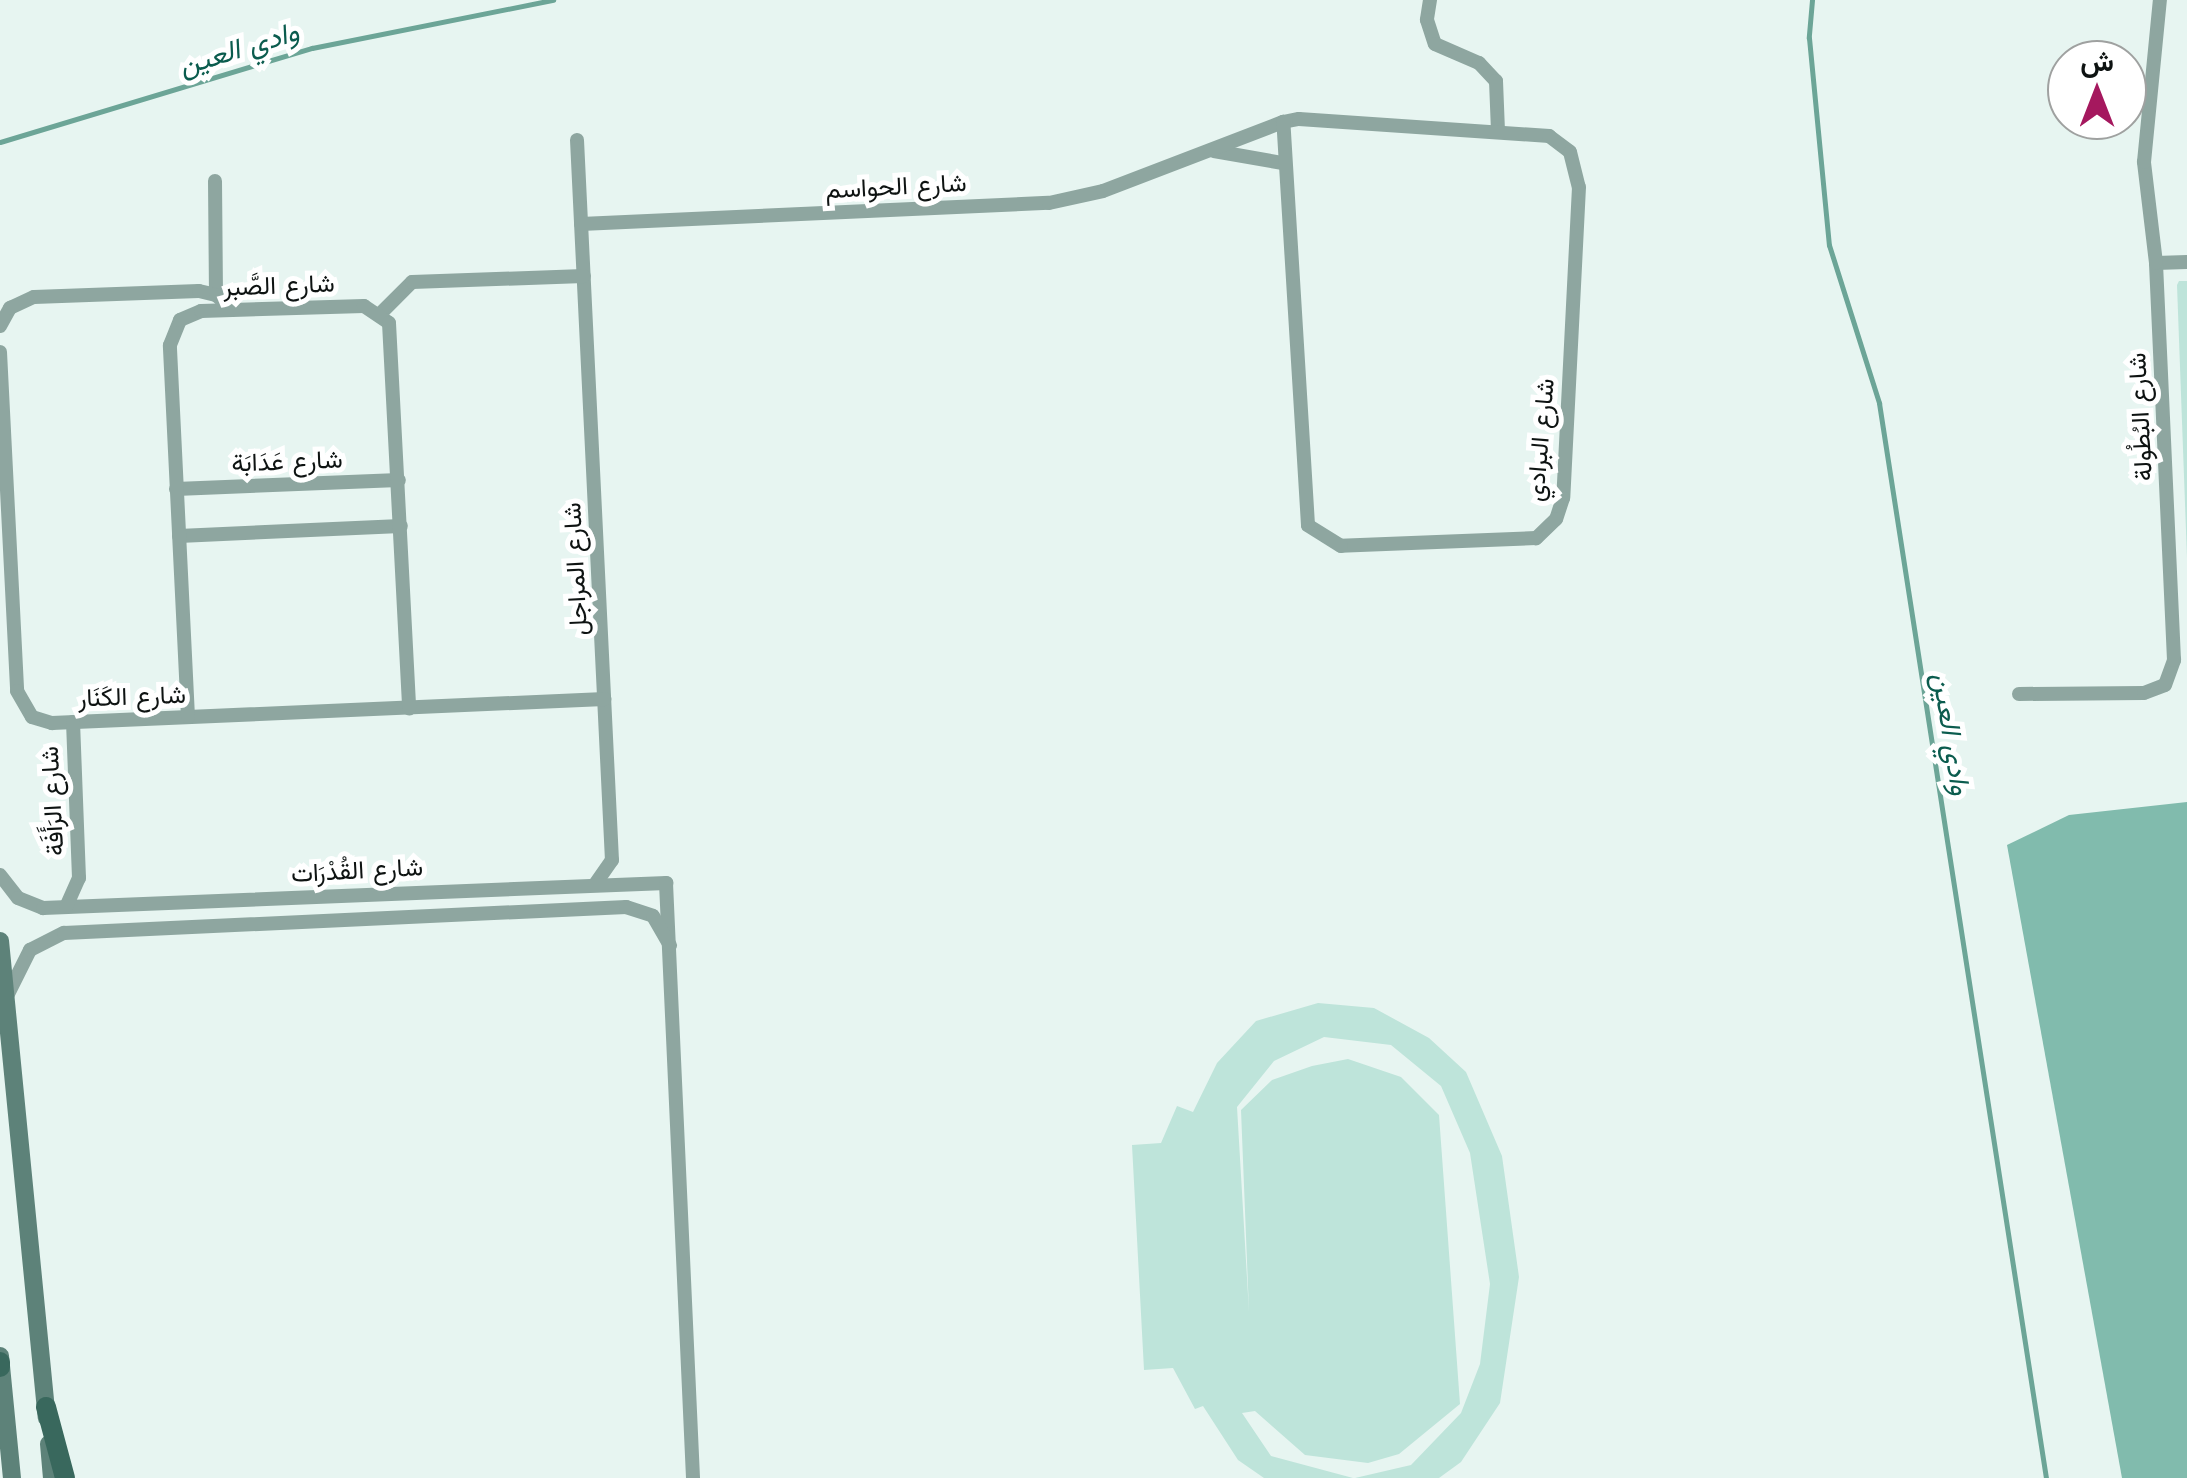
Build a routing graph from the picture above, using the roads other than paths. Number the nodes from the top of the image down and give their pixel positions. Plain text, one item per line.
1 (1430, 0) edge
2 (2160, 0) edge
3 (1283, 122) junction
4 (1498, 131) junction
5 (577, 140) dead end
6 (1203, 152) junction
7 (1282, 162) junction
8 (215, 180) dead end
9 (582, 224) junction
10 (2187, 262) edge
11 (2156, 263) junction
12 (584, 276) junction
13 (216, 295) junction
14 (232, 310) junction
15 (381, 313) junction
16 (0, 326) edge
17 (0, 352) edge
18 (399, 480) junction
19 (176, 489) junction
20 (401, 526) junction
21 (179, 536) junction
22 (2019, 694) dead end
23 (604, 699) junction
24 (409, 708) junction
25 (188, 718) junction
26 (72, 722) junction
27 (612, 860) junction
28 (0, 875) edge
29 (79, 878) junction
30 (633, 881) junction
31 (596, 883) junction
32 (671, 898) junction
33 (154, 903) junction
34 (101, 905) junction
35 (66, 907) junction
36 (641, 910) junction
37 (155, 929) junction
38 (0, 940) edge
39 (670, 944) junction
40 (6, 999) junction
41 (0, 1361) edge
42 (46, 1406) junction
43 (12, 1478) edge
44 (52, 1478) edge
45 (64, 1478) edge
46 (692, 1478) edge

1 - 4 street
2 - 11 street, شارع البُطُولة
3 - 4 street, شارع البرادي
3 - 6 street, شارع البرادي
3 - 7 street, شارع البرادي
4 - 7 street, شارع البرادي
5 - 9 street, شارع المراجل
6 - 7 street
6 - 9 street, شارع الحواسم
8 - 13 street
9 - 12 street, شارع المراجل
10 - 11 street
11 - 22 street, شارع البُطُولة
12 - 15 street
12 - 23 street, شارع المراجل
13 - 14 street
13 - 16 street
14 - 15 street, شارع الصَّبر
14 - 19 street, شارع الصَّبر
15 - 18 street
17 - 26 street, شارع الكَنَار
18 - 19 street, شارع عَدَابَة
18 - 20 street
19 - 21 street, شارع الصَّبر
20 - 21 street
20 - 24 street
21 - 25 street, شارع الصَّبر
23 - 24 street, شارع الكَنَار
23 - 27 street, شارع المراجل
24 - 25 street, شارع الكَنَار
25 - 26 street, شارع الكَنَار
26 - 29 street, شارع الرَأَفَة
27 - 30 street
27 - 31 street
28 - 35 street, شارع القُدْرَات
29 - 34 street, شارع الرَأَفَة
29 - 35 street, شارع الرَأَفَة
30 - 31 street, شارع القُدْرَات
30 - 32 street, شارع القُدْرَات
30 - 36 street
31 - 33 street, شارع القُدْرَات
32 - 36 street
32 - 39 street
33 - 34 street, شارع القُدْرَات
33 - 37 street
34 - 35 street, شارع القُدْرَات
36 - 37 street, شارع القُدْرَات
36 - 39 street
37 - 40 street, شارع القُدْرَات
38 - 40 main road
39 - 46 street
40 - 42 main road
41 - 43 main road
42 - 44 main road
42 - 45 main road

